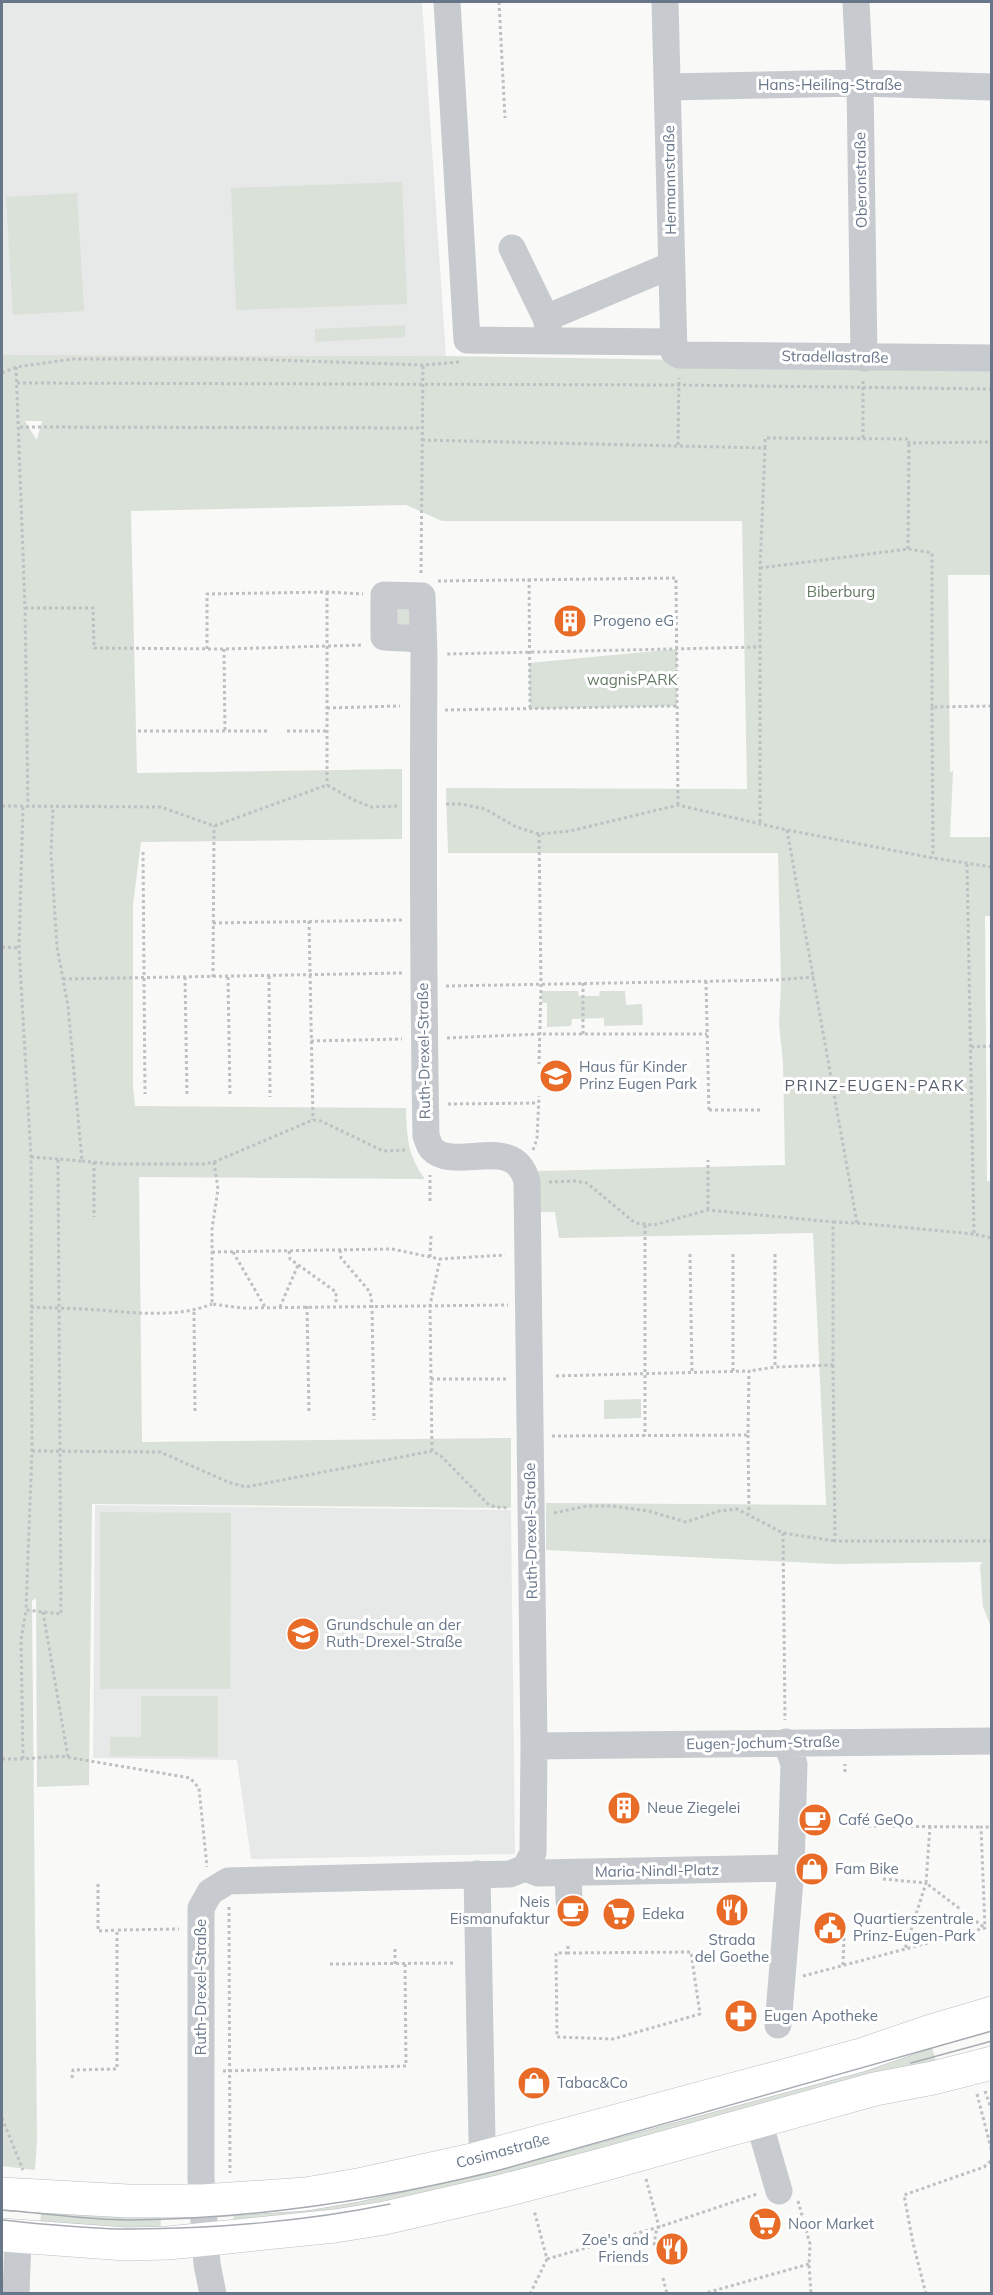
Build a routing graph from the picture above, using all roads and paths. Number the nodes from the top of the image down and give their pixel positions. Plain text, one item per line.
1 (447, 2) edge
2 (499, 2) edge
3 (665, 2) edge
4 (855, 2) edge
5 (860, 83) junction
6 (668, 87) junction
7 (992, 87) edge
8 (505, 118) dead end
9 (512, 248) dead end
10 (672, 265) junction
11 (548, 329) junction
12 (676, 348) junction
13 (864, 358) junction
14 (992, 358) edge
15 (463, 362) dead end
16 (423, 365) junction
17 (16, 367) junction
18 (2, 373) edge
19 (17, 382) junction
20 (423, 385) junction
21 (679, 385) junction
22 (863, 388) junction
23 (992, 388) edge
24 (20, 427) junction
25 (422, 428) junction
26 (863, 438) junction
27 (422, 440) junction
28 (992, 442) edge
29 (909, 443) junction
30 (678, 445) junction
31 (765, 448) junction
32 (908, 549) junction
33 (760, 568) junction
34 (529, 579) junction
35 (422, 589) junction
36 (327, 592) junction
37 (384, 596) junction
38 (25, 608) junction
39 (384, 638) junction
40 (327, 647) junction
41 (424, 647) junction
42 (760, 647) junction
43 (207, 649) junction
44 (224, 649) junction
45 (677, 649) junction
46 (529, 652) junction
47 (677, 706) junction
48 (992, 706) edge
49 (932, 707) junction
50 (327, 708) junction
51 (424, 708) junction
52 (530, 709) junction
53 (138, 731) dead end
54 (225, 731) junction
55 (267, 731) dead end
56 (287, 731) dead end
57 (328, 731) junction
58 (327, 785) junction
59 (678, 805) junction
60 (2, 806) edge
61 (424, 806) junction
62 (23, 807) junction
63 (28, 807) junction
64 (53, 807) junction
65 (760, 823) junction
66 (214, 826) junction
67 (787, 830) junction
68 (538, 834) junction
69 (143, 852) dead end
70 (933, 858) junction
71 (967, 864) junction
72 (992, 867) edge
73 (423, 920) junction
74 (309, 921) junction
75 (213, 923) junction
76 (2, 947) edge
77 (18, 948) junction
78 (310, 975) junction
79 (228, 976) junction
80 (269, 976) junction
81 (185, 977) junction
82 (213, 977) junction
83 (814, 977) junction
84 (144, 978) junction
85 (63, 979) junction
86 (423, 980) junction
87 (706, 981) junction
88 (583, 983) junction
89 (541, 984) junction
90 (540, 1034) junction
91 (583, 1034) junction
92 (707, 1034) junction
93 (424, 1039) junction
94 (310, 1041) junction
95 (992, 1046) edge
96 (971, 1047) junction
97 (539, 1065) dead end
98 (145, 1094) dead end
99 (187, 1096) dead end
100 (270, 1096) dead end
101 (539, 1096) dead end
102 (230, 1097) dead end
103 (538, 1103) junction
104 (425, 1104) junction
105 (760, 1110) dead end
106 (314, 1120) junction
107 (431, 1148) junction
108 (31, 1157) junction
109 (58, 1159) junction
110 (708, 1160) dead end
111 (82, 1161) junction
112 (94, 1162) junction
113 (214, 1162) junction
114 (525, 1177) junction
115 (708, 1210) junction
116 (94, 1217) dead end
117 (832, 1222) junction
118 (857, 1223) junction
119 (645, 1225) junction
120 (974, 1234) junction
121 (431, 1236) dead end
122 (992, 1238) edge
123 (340, 1250) junction
124 (289, 1251) junction
125 (212, 1252) junction
126 (233, 1252) junction
127 (528, 1253) junction
128 (690, 1254) dead end
129 (733, 1254) dead end
130 (775, 1254) dead end
131 (430, 1257) junction
132 (440, 1259) junction
133 (298, 1265) junction
134 (212, 1304) junction
135 (336, 1305) junction
136 (372, 1305) junction
137 (430, 1305) junction
138 (529, 1305) junction
139 (31, 1306) junction
140 (308, 1306) junction
141 (265, 1307) junction
142 (279, 1307) junction
143 (58, 1308) junction
144 (194, 1311) junction
145 (833, 1365) junction
146 (776, 1367) junction
147 (749, 1371) junction
148 (692, 1372) junction
149 (733, 1372) junction
150 (646, 1373) junction
151 (530, 1376) junction
152 (431, 1379) junction
153 (195, 1412) dead end
154 (309, 1412) dead end
155 (374, 1420) dead end
156 (748, 1435) junction
157 (645, 1436) junction
158 (530, 1437) junction
159 (32, 1450) junction
160 (60, 1451) junction
161 (432, 1451) junction
162 (530, 1508) junction
163 (748, 1515) junction
164 (783, 1533) junction
165 (835, 1541) junction
166 (991, 1542) edge
167 (26, 1611) junction
168 (44, 1612) junction
169 (992, 1741) edge
170 (786, 1742) junction
171 (534, 1746) junction
172 (68, 1757) junction
173 (2, 1759) edge
174 (23, 1760) junction
175 (850, 1826) dead end
176 (930, 1827) junction
177 (981, 1827) junction
178 (992, 1827) edge
179 (525, 1868) junction
180 (791, 1868) junction
181 (568, 1873) junction
182 (477, 1875) junction
183 (883, 1879) dead end
184 (926, 1883) junction
185 (98, 1884) dead end
186 (219, 1886) junction
187 (568, 1901) dead end
188 (985, 1928) junction
189 (201, 1929) junction
190 (117, 1930) junction
191 (844, 1937) dead end
192 (568, 1946) dead end
193 (395, 1949) dead end
194 (905, 1949) junction
195 (568, 1953) junction
196 (479, 1963) junction
197 (330, 1964) dead end
198 (395, 1964) junction
199 (405, 1964) junction
200 (843, 1966) junction
201 (781, 1982) junction
202 (992, 2013) edge
203 (778, 2025) dead end
204 (229, 2071) junction
205 (201, 2072) junction
206 (72, 2078) dead end
207 (984, 2079) edge
208 (992, 2111) edge
209 (2, 2118) edge
210 (759, 2122) junction
211 (482, 2140) dead end
212 (992, 2152) edge
213 (992, 2160) edge
214 (230, 2177) dead end
215 (645, 2179) dead end
216 (778, 2189) junction
217 (14, 2196) edge
218 (651, 2197) junction
219 (644, 2199) dead end
220 (202, 2201) junction
221 (534, 2210) dead end
222 (659, 2227) junction
223 (10, 2236) edge
224 (205, 2241) junction
225 (654, 2246) dead end
226 (547, 2259) junction
227 (809, 2264) junction
228 (663, 2278) dead end
229 (707, 2293) edge
230 (16, 2294) edge
231 (213, 2294) edge
232 (530, 2294) edge
233 (667, 2294) edge
234 (702, 2294) edge
235 (811, 2294) edge
236 (927, 2294) edge

1 - 11 street, Stradellastraße
2 - 8 path
3 - 6 street, Hermannstraße
4 - 5 street, Oberonstraße
5 - 6 street, Hans-Heiling-Straße
5 - 7 street, Hans-Heiling-Straße
5 - 13 street, Oberonstraße
6 - 10 street, Hermannstraße
9 - 11 street
10 - 11 street
10 - 12 street, Hermannstraße
11 - 12 street, Stradellastraße
12 - 13 street, Stradellastraße
12 - 21 path
13 - 14 street, Stradellastraße
13 - 22 path
15 - 16 path
16 - 17 path
16 - 20 path
17 - 18 path
17 - 19 path
19 - 20 path
19 - 24 path
20 - 21 path
20 - 25 path
21 - 22 path
21 - 30 path
22 - 23 path
22 - 26 path
24 - 25 path
24 - 38 path
25 - 27 path
26 - 29 path
26 - 31 path
27 - 30 path
27 - 35 path
28 - 29 path
29 - 32 path
30 - 31 path
31 - 33 path
32 - 33 path
32 - 49 path
33 - 42 path
34 - 35 path
34 - 45 path
34 - 46 path
35 - 37 street
35 - 41 street, Ruth-Drexel-Straße
36 - 37 path
36 - 40 path
36 - 43 path
37 - 39 street
38 - 43 path
38 - 63 path
39 - 40 path
39 - 41 street
40 - 44 path
40 - 50 path
41 - 46 path
41 - 51 street, Ruth-Drexel-Straße
42 - 45 path
42 - 65 path
43 - 44 path
44 - 54 path
45 - 46 path
45 - 47 path
46 - 52 path
47 - 52 path
47 - 59 path
48 - 49 path
49 - 70 path
50 - 51 path
50 - 57 path
51 - 52 path
51 - 61 street, Ruth-Drexel-Straße
53 - 54 path
54 - 55 path
56 - 57 path
57 - 58 path
58 - 61 path
58 - 66 path
59 - 65 path
59 - 68 path
60 - 62 path
61 - 68 path
61 - 73 street, Ruth-Drexel-Straße
62 - 63 path
62 - 77 path
63 - 64 path
64 - 66 path
64 - 85 path
65 - 67 path
66 - 75 path
67 - 70 path
67 - 83 path
68 - 89 path
69 - 84 path
70 - 71 path
71 - 72 path
71 - 96 path
73 - 74 path
73 - 86 street, Ruth-Drexel-Straße
74 - 75 path
74 - 78 path
75 - 82 path
76 - 77 path
77 - 108 path
78 - 80 path
78 - 86 path
78 - 94 path
79 - 80 path
79 - 82 path
79 - 102 path
80 - 100 path
81 - 82 path
81 - 84 path
81 - 99 path
83 - 87 path
83 - 118 path
84 - 85 path
84 - 98 path
85 - 111 path
86 - 89 path
86 - 93 street, Ruth-Drexel-Straße
87 - 88 path
87 - 92 path
88 - 89 path
88 - 91 path
89 - 90 path
90 - 91 path
90 - 93 path
90 - 97 path
91 - 92 path
92 - 105 path
93 - 94 path
93 - 104 street, Ruth-Drexel-Straße
94 - 106 path
95 - 96 path
96 - 120 path
101 - 103 path
103 - 104 path
103 - 114 path
104 - 107 street, Ruth-Drexel-Straße
106 - 107 path
106 - 113 path
107 - 114 street
108 - 109 path
108 - 139 path
109 - 111 path
109 - 143 path
110 - 115 path
111 - 112 path
112 - 113 path
112 - 116 path
113 - 125 path
114 - 119 path
114 - 127 street, Ruth-Drexel-Straße
115 - 117 path
115 - 119 path
117 - 118 path
117 - 145 path
118 - 120 path
119 - 150 path
120 - 122 path
121 - 131 path
123 - 124 path
123 - 131 path
123 - 136 path
124 - 126 path
124 - 133 path
125 - 126 path
125 - 134 path
126 - 141 path
127 - 132 path
127 - 138 street, Ruth-Drexel-Straße
128 - 148 path
129 - 149 path
130 - 146 path
131 - 132 path
132 - 137 path
133 - 135 path
133 - 142 path
134 - 141 path
134 - 144 path
135 - 136 path
135 - 140 path
136 - 137 path
136 - 155 path
137 - 138 path
137 - 152 path
138 - 151 street, Ruth-Drexel-Straße
139 - 143 path
139 - 159 path
140 - 142 path
140 - 154 path
141 - 142 path
143 - 144 path
143 - 160 path
144 - 153 path
145 - 146 path
145 - 165 path
146 - 147 path
147 - 149 path
147 - 156 path
148 - 149 path
148 - 150 path
150 - 151 path
150 - 157 path
151 - 152 path
151 - 158 street, Ruth-Drexel-Straße
152 - 161 path
156 - 157 path
156 - 163 path
157 - 158 path
158 - 162 street, Ruth-Drexel-Straße
159 - 160 path
159 - 167 path
160 - 161 path
160 - 168 path
161 - 162 path
162 - 163 path
162 - 171 street, Ruth-Drexel-Straße
163 - 164 path
164 - 165 path
164 - 170 path
165 - 166 path
167 - 168 path
167 - 174 path
168 - 172 path
169 - 170 street, Eugen-Jochum-Straße
170 - 171 street, Eugen-Jochum-Straße
170 - 180 street
171 - 179 street, Ruth-Drexel-Straße
172 - 174 path
172 - 186 path
173 - 174 path
175 - 176 path
176 - 177 path
176 - 184 path
177 - 178 path
177 - 188 path
179 - 181 street, Maria-Nindl-Platz
179 - 182 street
180 - 181 street, Maria-Nindl-Platz
180 - 201 street
181 - 187 street
182 - 186 street
182 - 196 street
183 - 184 path
184 - 188 path
184 - 194 path
185 - 190 path
186 - 189 street, Ruth-Drexel-Straße
186 - 204 path
188 - 194 path
189 - 190 path
189 - 205 street, Ruth-Drexel-Straße
190 - 206 path
191 - 200 path
192 - 195 path
193 - 198 path
194 - 200 path
195 - 195 path
196 - 199 path
196 - 211 street
197 - 198 path
198 - 199 path
199 - 204 path
200 - 201 path
201 - 203 street
202 - 220 main road, Cosimastraße
204 - 205 path
204 - 214 path
205 - 220 street, Ruth-Drexel-Straße
207 - 208 path
207 - 210 main road
207 - 212 path
209 - 217 path
210 - 216 street
210 - 224 main road
213 - 236 path
215 - 218 path
216 - 222 path
216 - 227 path
217 - 220 main road, Cosimastraße
218 - 219 path
218 - 222 path
220 - 224 street, Ruth-Drexel-Straße
221 - 226 path
222 - 225 path
222 - 226 path
223 - 224 main road
223 - 230 street
224 - 231 street, Ruth-Drexel-Straße
226 - 232 path
227 - 229 path
227 - 235 path
228 - 233 path
229 - 234 path

